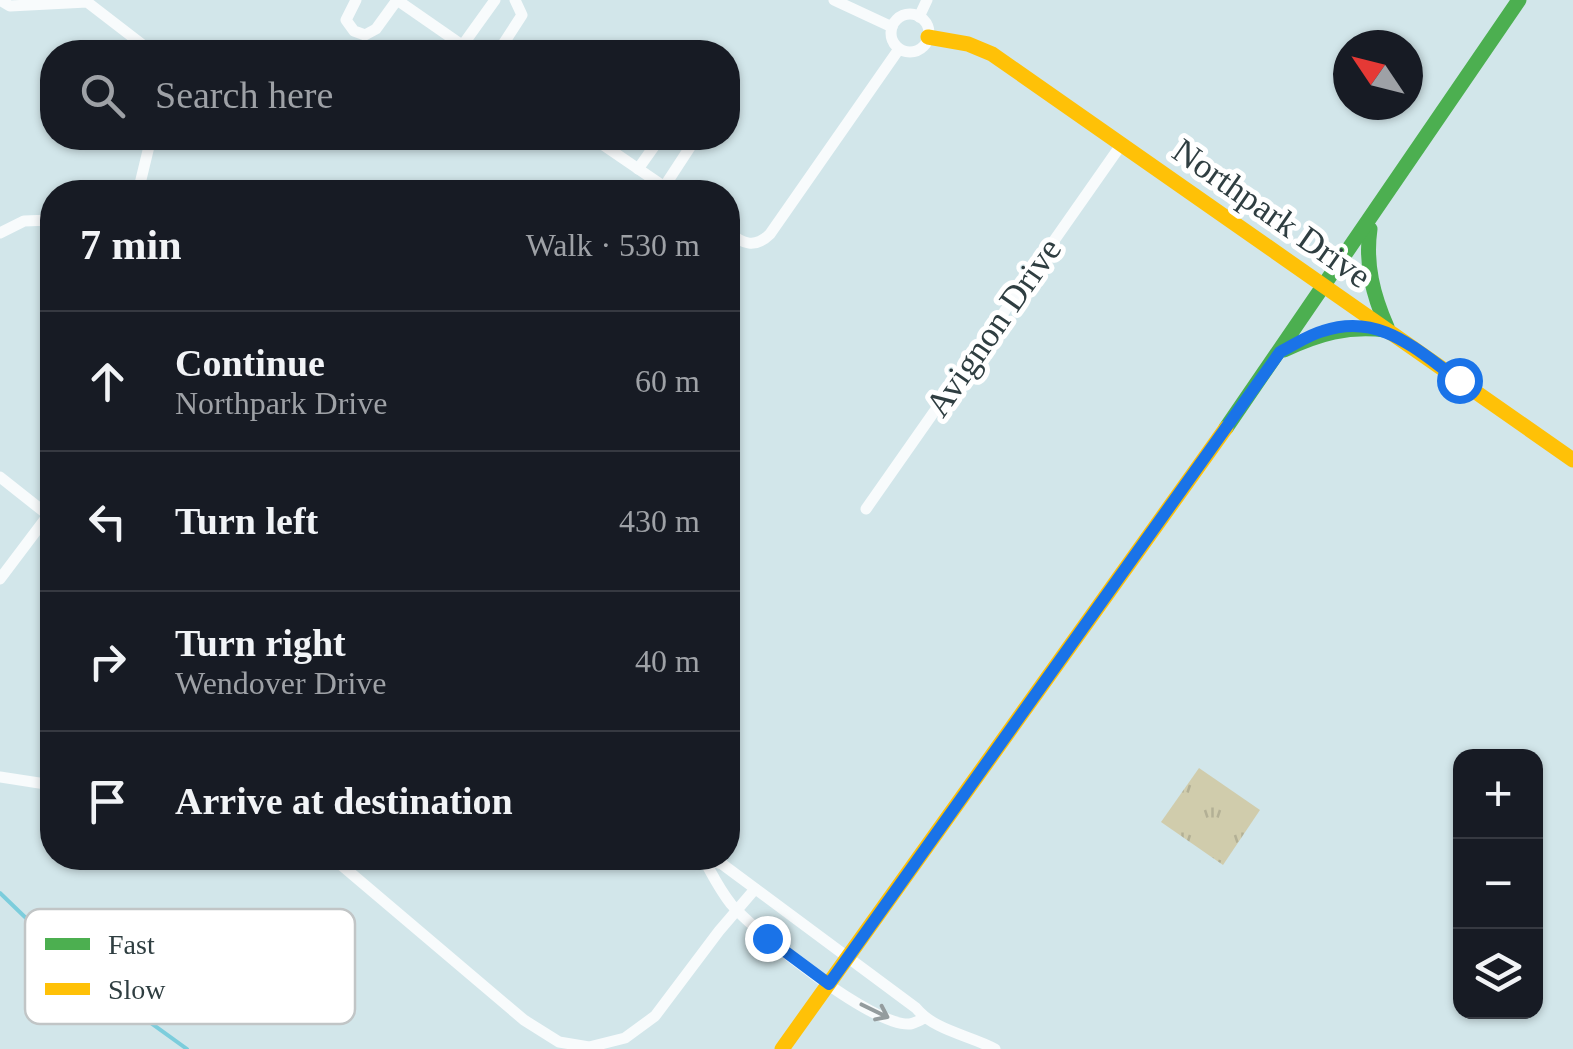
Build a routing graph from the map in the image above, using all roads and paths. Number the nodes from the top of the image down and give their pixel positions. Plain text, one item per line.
1 (0, 0) edge
2 (356, 0) edge
3 (397, 0) edge
4 (495, 0) edge
5 (515, 0) edge
6 (834, 0) edge
7 (927, 0) edge
8 (1519, 0) edge
9 (919, 17) junction
10 (892, 27) junction
11 (928, 37) junction
12 (136, 40) edge
13 (454, 40) edge
14 (472, 40) edge
15 (506, 40) edge
16 (900, 49) junction
17 (1121, 145) junction
18 (148, 150) edge
19 (611, 150) edge
20 (651, 150) edge
21 (690, 150) edge
22 (638, 168) junction
23 (141, 180) edge
24 (654, 180) edge
25 (673, 180) edge
26 (1373, 218) junction
27 (40, 220) edge
28 (0, 232) edge
29 (740, 239) edge
30 (1326, 286) junction
31 (1388, 330) junction
32 (1280, 352) junction
33 (1573, 460) edge
34 (0, 477) edge
35 (40, 505) edge
36 (866, 509) dead end
37 (40, 525) edge
38 (0, 578) edge
39 (0, 777) edge
40 (40, 783) edge
41 (348, 870) edge
42 (709, 870) edge
43 (730, 870) edge
44 (755, 889) junction
45 (737, 910) junction
46 (849, 958) junction
47 (829, 984) junction
48 (924, 1018) junction
49 (782, 1049) edge
50 (995, 1049) edge

1 - 12 street
2 - 3 street
3 - 13 street
4 - 14 street
5 - 15 street
6 - 10 street
7 - 9 street
8 - 26 main road
9 - 10 street
9 - 11 street
10 - 16 street
11 - 16 street
11 - 17 main road, Northpark Drive
16 - 29 street
17 - 30 main road, Northpark Drive
17 - 36 street, Avignon Drive
18 - 23 street
19 - 22 street
20 - 22 street
21 - 25 street
22 - 24 street
26 - 30 main road
26 - 31 main road
27 - 28 street
30 - 31 main road, Northpark Drive
30 - 32 main road
31 - 32 main road
31 - 33 main road, Northpark Drive
32 - 46 main road
34 - 35 street
37 - 38 street
39 - 40 street
41 - 45 street
42 - 45 street
43 - 44 street
44 - 45 street
44 - 46 street
45 - 47 street
46 - 47 main road
46 - 48 street
47 -> 48 street
47 - 49 main road
48 - 50 street

